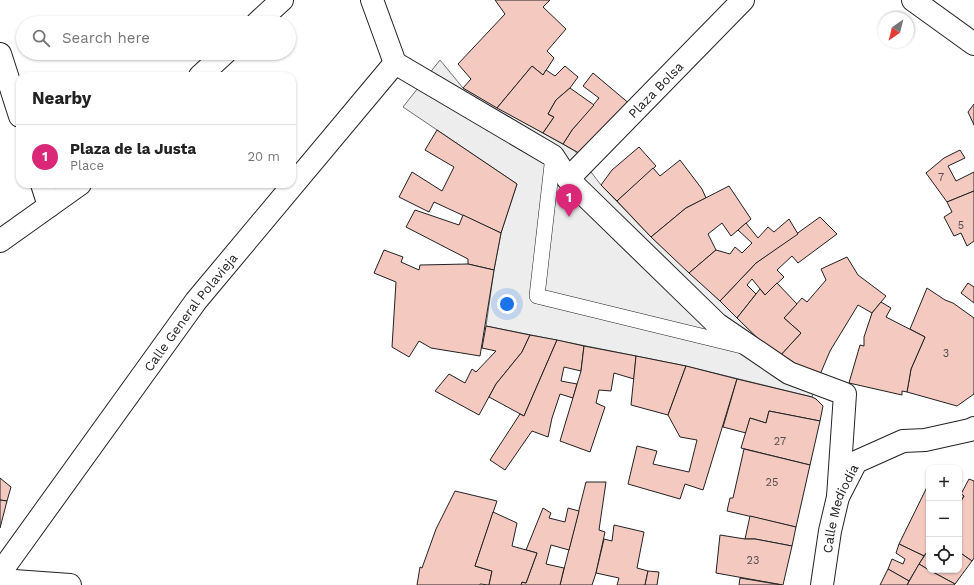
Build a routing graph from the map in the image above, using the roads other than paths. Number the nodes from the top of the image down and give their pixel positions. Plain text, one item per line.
1 (282, 0) edge
2 (743, 0) edge
3 (913, 0) edge
4 (371, 1) edge
5 (265, 16) edge
6 (974, 44) edge
7 (0, 54) edge
8 (217, 60) edge
9 (395, 63) junction
10 (204, 72) edge
11 (16, 104) edge
12 (553, 156) junction
13 (568, 180) junction
14 (296, 181) edge
15 (43, 188) edge
16 (74, 188) edge
17 (290, 188) edge
18 (49, 206) junction
19 (0, 241) edge
20 (754, 349) junction
21 (974, 428) edge
22 (838, 497) junction
23 (0, 573) edge
24 (0, 580) edge
25 (70, 585) edge
26 (822, 585) edge

1 - 5 street
2 - 13 street, Plaza Bolsa
3 - 6 street
4 - 9 street
7 - 11 street
8 - 10 street
9 - 12 street
9 - 14 street, Calle General Polavieja
12 - 13 street
12 - 20 lane
13 - 20 street
15 - 18 street
16 - 18 street
17 - 23 street, Calle General Polavieja
18 - 19 street
20 - 22 street
21 - 22 street, Calle Mediodía
22 - 26 street, Calle Mediodía
24 - 25 street

